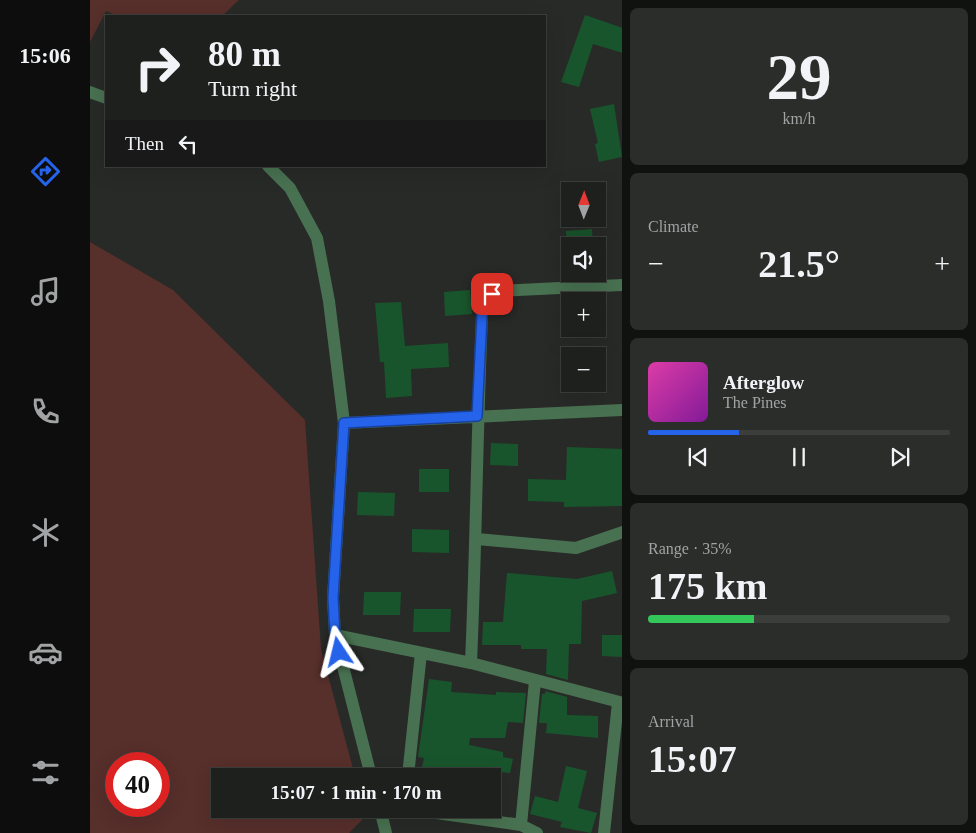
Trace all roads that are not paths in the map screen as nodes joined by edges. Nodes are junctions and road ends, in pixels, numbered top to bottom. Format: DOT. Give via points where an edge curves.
graph roads {
  1 [pos="90,92"];
  2 [pos="105,98"];
  3 [pos="269,167"];
  4 [pos="622,285"];
  5 [pos="622,410"];
  6 [pos="477,416"];
  7 [pos="344,423"];
  8 [pos="622,532"];
  9 [pos="477,539"];
  10 [pos="335,635"];
  11 [pos="421,653"];
  12 [pos="471,663"];
  13 [pos="535,681"];
  14 [pos="620,703"];
  15 [pos="369,768"];
  16 [pos="409,768"];
  17 [pos="382,818"];
  18 [pos="472,818"];
  19 [pos="521,825"];
  20 [pos="386,833"];
  21 [pos="538,833"];
  22 [pos="604,833"];
  1 -- 2 [label="street"];
  3 -- 7 [label="street" via="290,188 317,238 329,301"];
  4 -- 6 [label="street" via="498,291 488,297 482,316"];
  5 -- 6 [label="street"];
  6 -- 7 [label="street"];
  6 -- 9 [label="street"];
  7 -- 10 [label="street" via="333,598"];
  8 -- 9 [label="street" via="576,548"];
  9 -- 12 [label="street"];
  10 -- 11 [label="street"];
  10 -- 15 [label="street"];
  11 -- 12 [label="street"];
  11 -- 16 [label="street"];
  12 -- 13 [label="street"];
  13 -- 14 [label="street"];
  13 -- 19 [label="street"];
  14 -- 22 [label="street"];
  17 -- 20 [label="street"];
  18 -- 19 [label="street"];
  19 -- 21 [label="street"];
}
